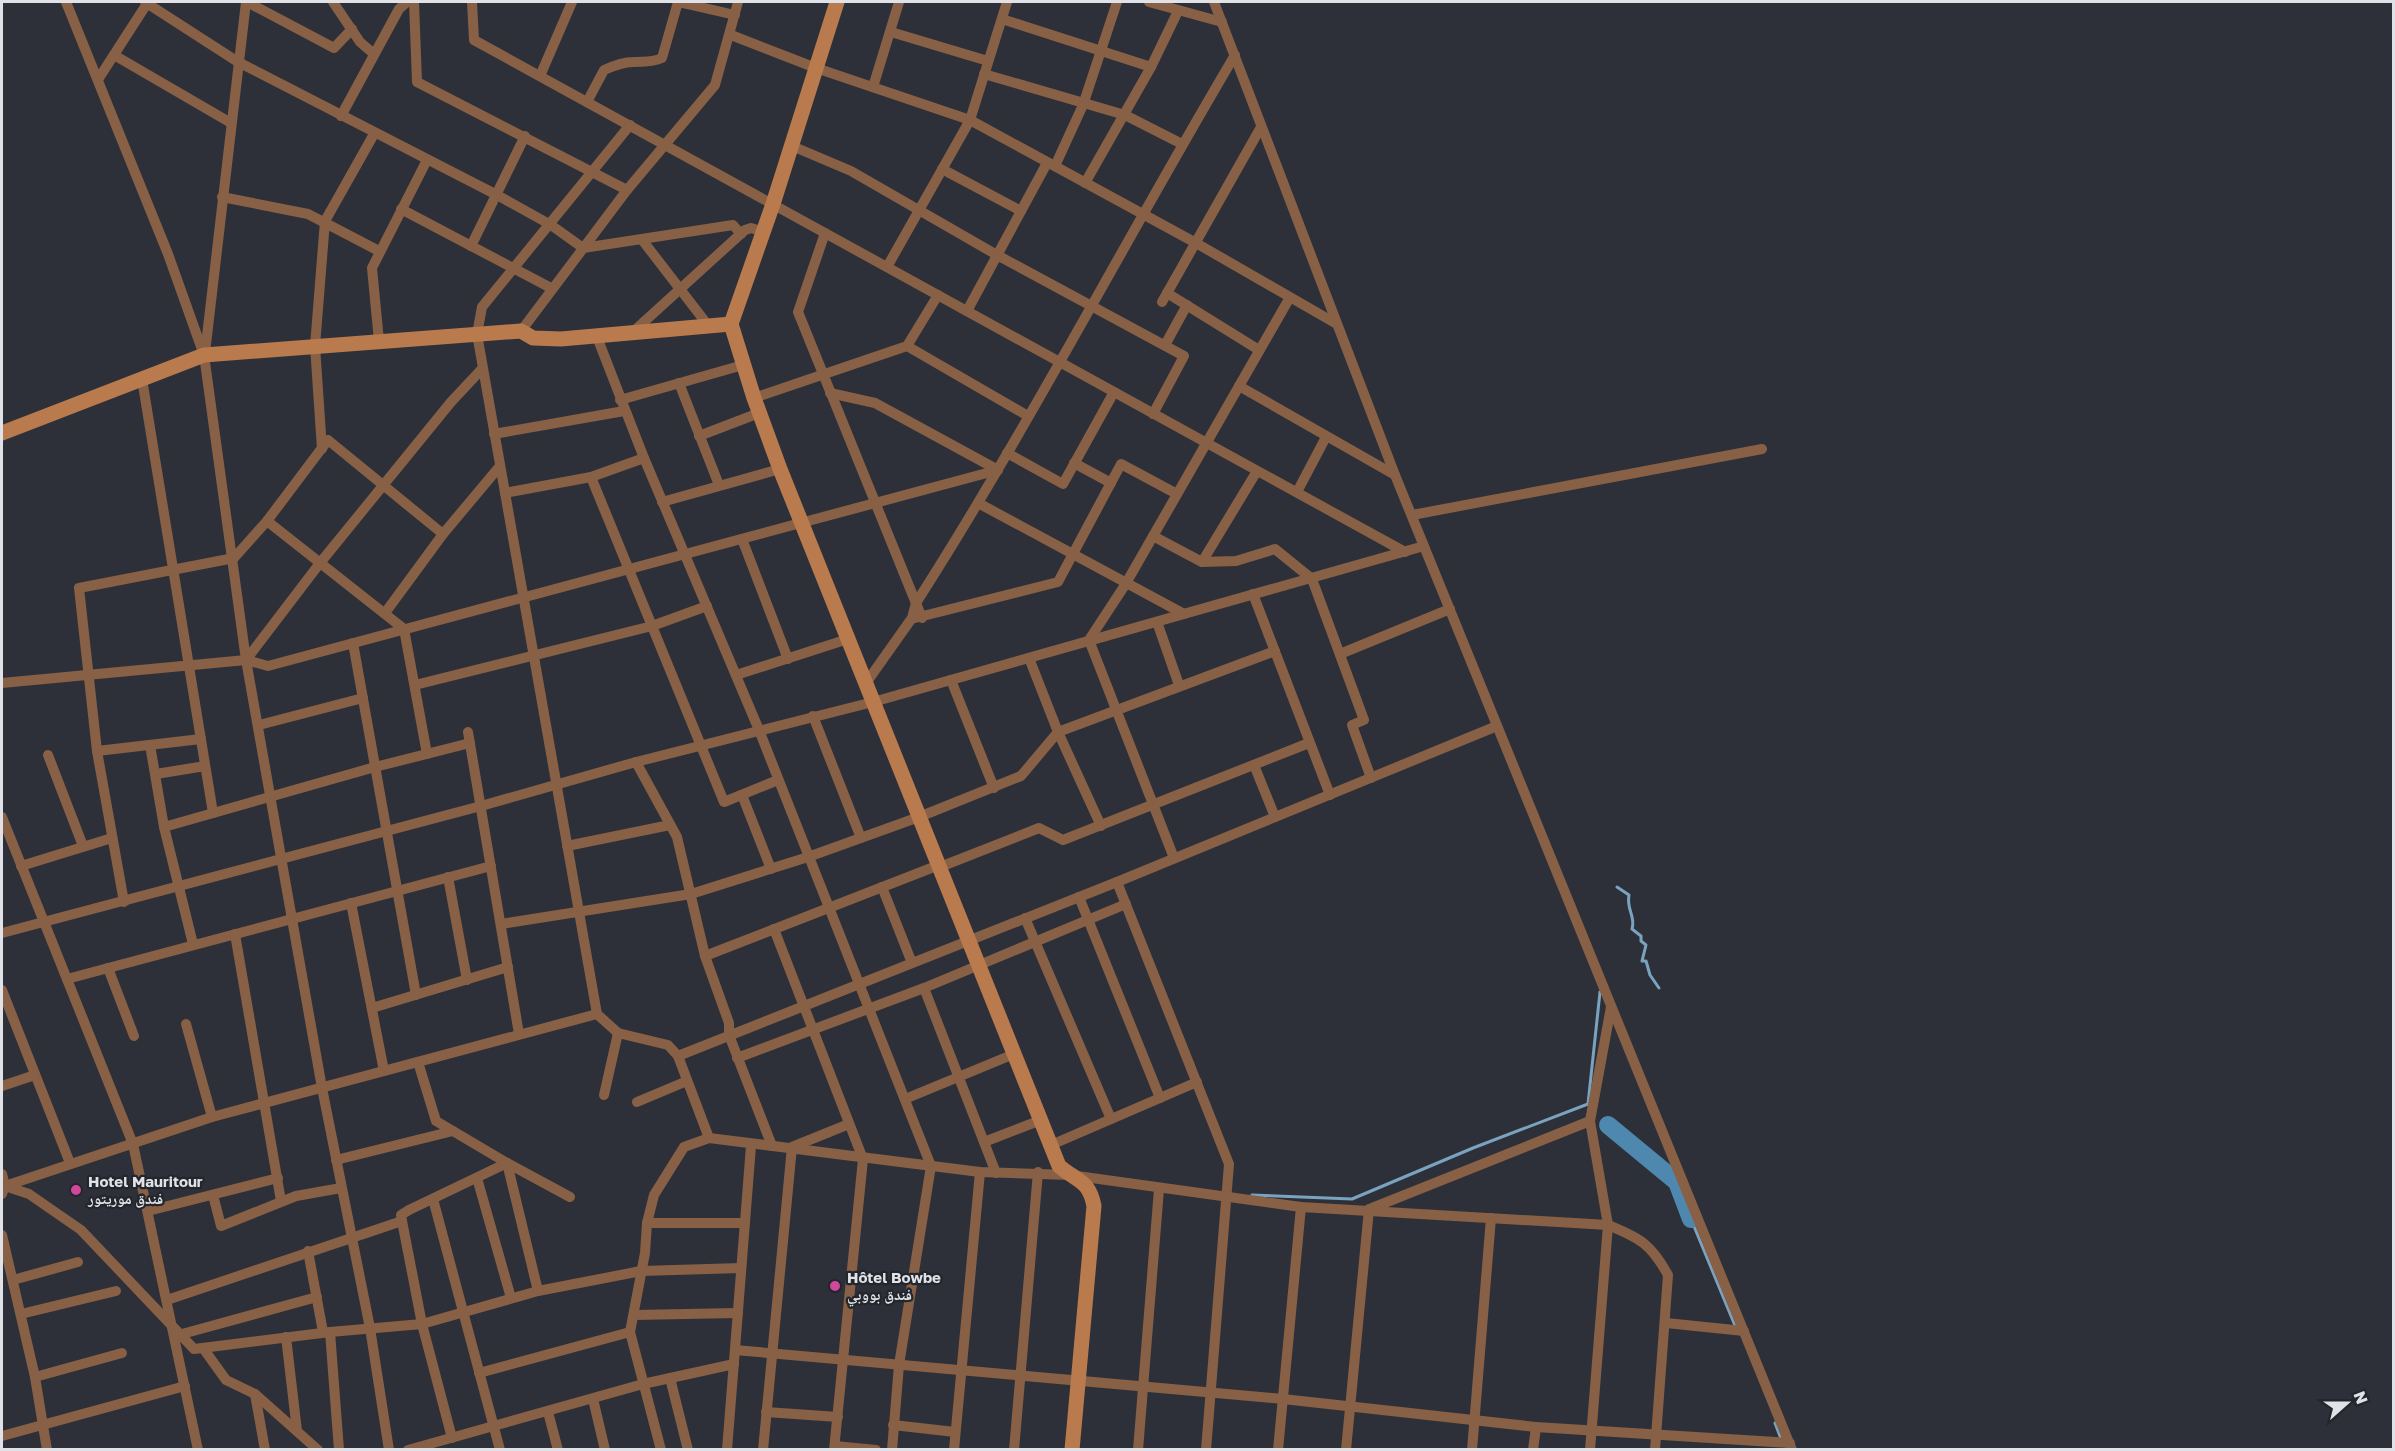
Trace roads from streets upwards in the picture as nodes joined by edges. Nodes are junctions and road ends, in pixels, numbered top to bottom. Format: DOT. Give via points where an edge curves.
graph roads {
  1 [pos="66,2"];
  2 [pos="146,2"];
  3 [pos="246,2"];
  4 [pos="333,2"];
  5 [pos="407,2"];
  6 [pos="414,2"];
  7 [pos="472,2"];
  8 [pos="572,2"];
  9 [pos="678,2"];
  10 [pos="738,2"];
  11 [pos="837,2"];
  12 [pos="899,2"];
  13 [pos="1007,2"];
  14 [pos="1117,2"];
  15 [pos="1149,2"];
  16 [pos="1214,2"];
  17 [pos="1178,11"];
  18 [pos="735,15"];
  19 [pos="1002,19"];
  20 [pos="1222,22"];
  21 [pos="352,29"];
  22 [pos="891,32"];
  23 [pos="731,35"];
  24 [pos="1100,51"];
  25 [pos="374,54"];
  26 [pos="114,55"];
  27 [pos="1235,55"];
  28 [pos="238,62"];
  29 [pos="988,62"];
  30 [pos="1151,67"];
  31 [pos="816,68"];
  32 [pos="984,74"];
  33 [pos="540,76"];
  34 [pos="99,78"];
  35 [pos="873,87"];
  36 [pos="587,102"];
  37 [pos="1083,105"];
  38 [pos="1125,115"];
  39 [pos="340,116"];
  40 [pos="970,120"];
  41 [pos="231,123"];
  42 [pos="630,125"];
  43 [pos="1262,127"];
  44 [pos="374,134"];
  45 [pos="525,136"];
  46 [pos="664,144"];
  47 [pos="1182,144"];
  48 [pos="792,146"];
  49 [pos="427,160"];
  50 [pos="1051,164"];
  51 [pos="942,169"];
  52 [pos="594,172"];
  53 [pos="1085,183"];
  54 [pos="627,190"];
  55 [pos="497,195"];
  56 [pos="222,197"];
  57 [pos="773,204"];
  58 [pos="401,209"];
  59 [pos="920,209"];
  60 [pos="1021,211"];
  61 [pos="1142,213"];
  62 [pos="325,221"];
  63 [pos="551,225"];
  64 [pos="764,232"];
  65 [pos="825,233"];
  66 [pos="741,234"];
  67 [pos="643,241"];
  68 [pos="1196,243"];
  69 [pos="471,246"];
  70 [pos="583,248"];
  71 [pos="380,251"];
  72 [pos="997,255"];
  73 [pos="887,267"];
  74 [pos="514,270"];
  75 [pos="551,288"];
  76 [pos="681,290"];
  77 [pos="938,295"];
  78 [pos="1289,299"];
  79 [pos="1187,305"];
  80 [pos="1090,306"];
  81 [pos="967,311"];
  82 [pos="1335,323"];
  83 [pos="707,324"];
  84 [pos="731,324"];
  85 [pos="635,330"];
  86 [pos="521,331"];
  87 [pos="477,334"];
  88 [pos="597,337"];
  89 [pos="380,341"];
  90 [pos="1165,345"];
  91 [pos="315,346"];
  92 [pos="907,346"];
  93 [pos="1259,350"];
  94 [pos="204,355"];
  95 [pos="1060,362"];
  96 [pos="743,365"];
  97 [pos="481,370"];
  98 [pos="823,375"];
  99 [pos="141,379"];
  100 [pos="679,383"];
  101 [pos="1239,386"];
  102 [pos="1114,392"];
  103 [pos="830,393"];
  104 [pos="754,398"];
  105 [pos="620,400"];
  106 [pos="624,411"];
  107 [pos="759,413"];
  108 [pos="1154,414"];
  109 [pos="1028,416"];
  110 [pos="2,433"];
  111 [pos="494,434"];
  112 [pos="699,436"];
  113 [pos="1326,437"];
  114 [pos="1207,443"];
  115 [pos="322,449"];
  116 [pos="1762,449"];
  117 [pos="1007,453"];
  118 [pos="644,458"];
  119 [pos="1074,463"];
  120 [pos="500,466"];
  121 [pos="780,469"];
  122 [pos="998,470"];
  123 [pos="1257,471"];
  124 [pos="1395,475"];
  125 [pos="591,477"];
  126 [pos="1111,483"];
  127 [pos="719,485"];
  128 [pos="385,486"];
  129 [pos="1296,492"];
  130 [pos="505,493"];
  131 [pos="1177,494"];
  132 [pos="662,502"];
  133 [pos="876,503"];
  134 [pos="980,504"];
  135 [pos="1412,515"];
  136 [pos="267,521"];
  137 [pos="802,523"];
  138 [pos="443,534"];
  139 [pos="1153,536"];
  140 [pos="742,539"];
  141 [pos="1424,546"];
  142 [pos="1405,552"];
  143 [pos="684,554"];
  144 [pos="1072,554"];
  145 [pos="234,558"];
  146 [pos="1202,562"];
  147 [pos="320,563"];
  148 [pos="628,569"];
  149 [pos="173,570"];
  150 [pos="1312,579"];
  151 [pos="1125,585"];
  152 [pos="1253,594"];
  153 [pos="523,598"];
  154 [pos="916,603"];
  155 [pos="706,606"];
  156 [pos="1450,609"];
  157 [pos="385,613"];
  158 [pos="1184,614"];
  159 [pos="917,618"];
  160 [pos="1157,622"];
  161 [pos="652,626"];
  162 [pos="404,629"];
  163 [pos="848,639"];
  164 [pos="1089,640"];
  165 [pos="353,643"];
  166 [pos="1275,651"];
  167 [pos="1340,654"];
  168 [pos="534,656"];
  169 [pos="788,658"];
  170 [pos="1029,658"];
  171 [pos="246,660"];
  172 [pos="189,666"];
  173 [pos="88,673"];
  174 [pos="736,675"];
  175 [pos="951,680"];
  176 [pos="2,682"];
  177 [pos="866,683"];
  178 [pos="415,685"];
  179 [pos="1179,685"];
  180 [pos="363,698"];
  181 [pos="873,702"];
  182 [pos="1116,710"];
  183 [pos="813,716"];
  184 [pos="259,725"];
  185 [pos="1497,726"];
  186 [pos="759,730"];
  187 [pos="1058,732"];
  188 [pos="201,739"];
  189 [pos="1309,743"];
  190 [pos="150,745"];
  191 [pos="701,745"];
  192 [pos="97,751"];
  193 [pos="427,754"];
  194 [pos="48,755"];
  195 [pos="636,762"];
  196 [pos="205,765"];
  197 [pos="1254,765"];
  198 [pos="375,766"];
  199 [pos="156,774"];
  200 [pos="1371,778"];
  201 [pos="778,780"];
  202 [pos="556,785"];
  203 [pos="994,788"];
  204 [pos="742,795"];
  205 [pos="1330,795"];
  206 [pos="271,797"];
  207 [pos="481,806"];
  208 [pos="1153,806"];
  209 [pos="213,813"];
  210 [pos="920,817"];
  211 [pos="1275,817"];
  212 [pos="2,818"];
  213 [pos="670,825"];
  214 [pos="1101,826"];
  215 [pos="164,827"];
  216 [pos="387,830"];
  217 [pos="112,838"];
  218 [pos="861,838"];
  219 [pos="83,846"];
  220 [pos="567,846"];
  221 [pos="808,857"];
  222 [pos="284,858"];
  223 [pos="1174,858"];
  224 [pos="21,866"];
  225 [pos="491,866"];
  226 [pos="939,866"];
  227 [pos="771,869"];
  228 [pos="448,877"];
  229 [pos="1117,882"];
  230 [pos="178,886"];
  231 [pos="882,887"];
  232 [pos="398,891"];
  233 [pos="691,894"];
  234 [pos="1079,897"];
  235 [pos="124,902"];
  236 [pos="351,903"];
  237 [pos="1126,904"];
  238 [pos="830,907"];
  239 [pos="579,913"];
  240 [pos="293,918"];
  241 [pos="1025,918"];
  242 [pos="1088,920"];
  243 [pos="44,923"];
  244 [pos="501,924"];
  245 [pos="774,929"];
  246 [pos="2,933"];
  247 [pos="234,934"];
  248 [pos="969,941"];
  249 [pos="1035,942"];
  250 [pos="193,944"];
  251 [pos="705,956"];
  252 [pos="912,963"];
  253 [pos="979,966"];
  254 [pos="508,967"];
  255 [pos="108,968"];
  256 [pos="67,979"];
  257 [pos="467,980"];
  258 [pos="861,983"];
  259 [pos="924,988"];
  260 [pos="2,990"];
  261 [pos="416,995"];
  262 [pos="804,1006"];
  263 [pos="1611,1006"];
  264 [pos="372,1008"];
  265 [pos="870,1009"];
  266 [pos="597,1014"];
  267 [pos="186,1024"];
  268 [pos="813,1030"];
  269 [pos="618,1033"];
  270 [pos="519,1034"];
  271 [pos="729,1035"];
  272 [pos="134,1036"];
  273 [pos="1014,1054"];
  274 [pos="678,1056"];
  275 [pos="737,1058"];
  276 [pos="418,1062"];
  277 [pos="384,1071"];
  278 [pos="35,1075"];
  279 [pos="958,1076"];
  280 [pos="687,1081"];
  281 [pos="1197,1082"];
  282 [pos="2,1086"];
  283 [pos="322,1088"];
  284 [pos="604,1095"];
  285 [pos="1160,1098"];
  286 [pos="905,1099"];
  287 [pos="637,1102"];
  288 [pos="263,1103"];
  289 [pos="212,1117"];
  290 [pos="1110,1119"];
  291 [pos="1041,1120"];
  292 [pos="1590,1121"];
  293 [pos="849,1124"];
  294 [pos="453,1131"];
  295 [pos="709,1138"];
  296 [pos="984,1142"];
  297 [pos="133,1144"];
  298 [pos="1051,1145"];
  299 [pos="751,1146"];
  300 [pos="772,1146"];
  301 [pos="792,1147"];
  302 [pos="863,1159"];
  303 [pos="336,1160"];
  304 [pos="70,1163"];
  305 [pos="507,1163"];
  306 [pos="930,1166"];
  307 [pos="980,1172"];
  308 [pos="1038,1172"];
  309 [pos="996,1173"];
  310 [pos="2,1174"];
  311 [pos="1070,1175"];
  312 [pos="278,1178"];
  313 [pos="477,1178"];
  314 [pos="341,1188"];
  315 [pos="3,1189"];
  316 [pos="1159,1189"];
  317 [pos="213,1195"];
  318 [pos="570,1197"];
  319 [pos="1227,1198"];
  320 [pos="433,1199"];
  321 [pos="281,1201"];
  322 [pos="1301,1207"];
  323 [pos="1369,1209"];
  324 [pos="148,1211"];
  325 [pos="1491,1218"];
  326 [pos="402,1221"];
  327 [pos="647,1223"];
  328 [pos="745,1223"];
  329 [pos="1608,1225"];
  330 [pos="2,1235"];
  331 [pos="351,1237"];
  332 [pos="308,1251"];
  333 [pos="78,1262"];
  334 [pos="741,1268"];
  335 [pos="641,1271"];
  336 [pos="13,1280"];
  337 [pos="116,1291"];
  338 [pos="538,1291"];
  339 [pos="317,1297"];
  340 [pos="511,1298"];
  341 [pos="167,1300"];
  342 [pos="463,1312"];
  343 [pos="21,1314"];
  344 [pos="738,1314"];
  345 [pos="634,1315"];
  346 [pos="172,1323"];
  347 [pos="1666,1323"];
  348 [pos="422,1324"];
  349 [pos="370,1328"];
  350 [pos="1744,1331"];
  351 [pos="327,1332"];
  352 [pos="630,1332"];
  353 [pos="182,1334"];
  354 [pos="286,1337"];
  355 [pos="203,1348"];
  356 [pos="735,1350"];
  357 [pos="122,1353"];
  358 [pos="772,1353"];
  359 [pos="843,1360"];
  360 [pos="734,1364"];
  361 [pos="899,1365"];
  362 [pos="961,1369"];
  363 [pos="479,1373"];
  364 [pos="1021,1374"];
  365 [pos="35,1377"];
  366 [pos="670,1378"];
  367 [pos="1079,1381"];
  368 [pos="643,1384"];
  369 [pos="185,1386"];
  370 [pos="1143,1387"];
  371 [pos="1212,1393"];
  372 [pos="255,1394"];
  373 [pos="1283,1398"];
  374 [pos="593,1399"];
  375 [pos="1350,1406"];
  376 [pos="548,1412"];
  377 [pos="766,1412"];
  378 [pos="838,1418"];
  379 [pos="1474,1420"];
  380 [pos="42,1425"];
  381 [pos="893,1425"];
  382 [pos="494,1426"];
  383 [pos="1536,1427"];
  384 [pos="297,1431"];
  385 [pos="1591,1431"];
  386 [pos="955,1432"];
  387 [pos="1656,1433"];
  388 [pos="2,1436"];
  389 [pos="446,1443"];
  390 [pos="1713,1444"];
  391 [pos="1791,1446"];
  392 [pos="312,1448"];
  393 [pos="835,1448"];
  394 [pos="46,1449"];
  395 [pos="198,1449"];
  396 [pos="265,1449"];
  397 [pos="339,1449"];
  398 [pos="389,1449"];
  399 [pos="408,1449"];
  400 [pos="500,1449"];
  401 [pos="558,1449"];
  402 [pos="605,1449"];
  403 [pos="661,1449"];
  404 [pos="688,1449"];
  405 [pos="727,1449"];
  406 [pos="763,1449"];
  407 [pos="876,1449"];
  408 [pos="892,1449"];
  409 [pos="954,1449"];
  410 [pos="1014,1449"];
  411 [pos="1072,1449"];
  412 [pos="1138,1449"];
  413 [pos="1206,1449"];
  414 [pos="1278,1449"];
  415 [pos="1346,1449"];
  416 [pos="1472,1449"];
  417 [pos="1533,1449"];
  418 [pos="1590,1449"];
  419 [pos="1655,1449"];
  1 -- 34 [label="street"];
  2 -- 26 [label="street"];
  2 -- 28 [label="street"];
  3 -- 21 [label="street" via="334,48"];
  3 -- 28 [label="street"];
  4 -- 21 [label="street"];
  5 -- 25 [label="street" via="399,9"];
  6 -- 45 [label="street" via="417,82"];
  7 -- 33 [label="street" via="474,40"];
  8 -- 33 [label="street"];
  9 -- 18 [label="street"];
  9 -- 36 [label="street" via="662,58 649,64 634,61 604,70"];
  10 -- 18 [label="street"];
  11 -- 31 [label="street"];
  12 -- 22 [label="street"];
  13 -- 19 [label="street"];
  14 -- 24 [label="street"];
  15 -- 17 [label="street"];
  16 -- 20 [label="street"];
  17 -- 20 [label="street"];
  17 -- 30 [label="street"];
  18 -- 23 [label="street"];
  19 -- 24 [label="street"];
  19 -- 29 [label="street"];
  20 -- 27 [label="street"];
  21 -- 25 [label="street"];
  22 -- 29 [label="street"];
  22 -- 35 [label="street"];
  23 -- 31 [label="street"];
  23 -- 46 [label="street" via="715,85"];
  24 -- 30 [label="street"];
  24 -- 37 [label="street"];
  25 -- 39 [label="street"];
  26 -- 34 [label="street"];
  26 -- 41 [label="street"];
  27 -- 43 [label="street"];
  27 -- 47 [label="street"];
  28 -- 39 [label="street"];
  28 -- 41 [label="street"];
  29 -- 32 [label="street"];
  30 -- 38 [label="street"];
  31 -- 35 [label="street"];
  31 -- 48 [label="street"];
  32 -- 37 [label="street"];
  32 -- 40 [label="street"];
  33 -- 36 [label="street"];
  34 -- 94 [label="street"];
  35 -- 40 [label="street"];
  36 -- 42 [label="street"];
  37 -- 38 [label="street"];
  37 -- 50 [label="street"];
  38 -- 47 [label="street"];
  38 -- 53 [label="street"];
  39 -- 44 [label="street"];
  40 -- 50 [label="street"];
  40 -- 51 [label="street"];
  41 -- 56 [label="street"];
  42 -- 46 [label="street"];
  42 -- 52 [label="street"];
  43 -- 68 [label="street"];
  43 -- 82 [label="street"];
  44 -- 49 [label="street"];
  44 -- 62 [label="street"];
  45 -- 52 [label="street"];
  45 -- 55 [label="street"];
  46 -- 54 [label="street"];
  46 -- 57 [label="street"];
  47 -- 61 [label="street"];
  48 -- 57 [label="street"];
  48 -- 59 [label="street" via="851,171"];
  49 -- 55 [label="street"];
  49 -- 58 [label="street"];
  50 -- 53 [label="street"];
  50 -- 60 [label="street"];
  51 -- 59 [label="street"];
  51 -- 60 [label="street"];
  52 -- 54 [label="street"];
  52 -- 63 [label="street"];
  53 -- 61 [label="street"];
  54 -- 70 [label="street"];
  55 -- 63 [label="street"];
  55 -- 69 [label="street"];
  56 -- 62 [label="street"];
  56 -- 94 [label="street"];
  57 -- 64 [label="street"];
  57 -- 65 [label="street"];
  58 -- 69 [label="street"];
  58 -- 71 [label="street"];
  59 -- 72 [label="street"];
  59 -- 73 [label="street"];
  60 -- 72 [label="street"];
  61 -- 68 [label="street"];
  61 -- 80 [label="street"];
  62 -- 71 [label="street"];
  62 -- 91 [label="street"];
  63 -- 70 [label="street"];
  63 -- 74 [label="street"];
  64 -- 66 [label="street" via="751,228"];
  64 -- 84 [label="street"];
  65 -- 73 [label="street"];
  65 -- 98 [label="street" via="798,312"];
  66 -- 67 [label="street" via="733,225"];
  66 -- 76 [label="street"];
  67 -- 70 [label="street"];
  67 -- 76 [label="street"];
  68 -- 78 [label="street"];
  68 -- 79 [label="street" via="1165,297"];
  69 -- 74 [label="street"];
  70 -- 75 [label="street"];
  71 -- 89 [label="street" via="372,268"];
  72 -- 80 [label="street"];
  72 -- 81 [label="street"];
  73 -- 77 [label="street"];
  74 -- 75 [label="street"];
  74 -- 87 [label="street" via="482,307"];
  75 -- 86 [label="street"];
  76 -- 83 [label="street"];
  76 -- 85 [label="street"];
  77 -- 81 [label="street"];
  77 -- 92 [label="street"];
  78 -- 82 [label="street"];
  78 -- 93 [label="street"];
  79 -- 90 [label="street"];
  79 -- 93 [label="street"];
  80 -- 90 [label="street"];
  80 -- 95 [label="street"];
  81 -- 95 [label="street"];
  82 -- 124 [label="street"];
  83 -- 84 [label="street"];
  83 -- 85 [label="street"];
  84 -- 96 [label="street"];
  85 -- 88 [label="street"];
  86 -- 87 [label="street"];
  86 -- 88 [label="street" via="545,339"];
  87 -- 89 [label="street"];
  87 -- 97 [label="street"];
  88 -- 105 [label="street"];
  89 -- 91 [label="street"];
  90 -- 108 [label="street" via="1184,357"];
  91 -- 94 [label="street"];
  91 -- 115 [label="street"];
  92 -- 98 [label="street"];
  92 -- 109 [label="street"];
  93 -- 101 [label="street"];
  94 -- 99 [label="street"];
  94 -- 145 [label="street"];
  95 -- 102 [label="street"];
  95 -- 109 [label="street"];
  96 -- 100 [label="street"];
  96 -- 104 [label="street"];
  97 -- 111 [label="street"];
  97 -- 128 [label="street"];
  98 -- 103 [label="street"];
  98 -- 104 [label="street"];
  99 -- 110 [label="street"];
  99 -- 149 [label="street"];
  100 -- 105 [label="street"];
  100 -- 112 [label="street"];
  101 -- 113 [label="street"];
  101 -- 114 [label="street"];
  102 -- 108 [label="street"];
  102 -- 119 [label="street"];
  103 -- 122 [label="street" via="875,403"];
  103 -- 133 [label="street"];
  104 -- 107 [label="street"];
  105 -- 106 [label="street"];
  106 -- 111 [label="street"];
  106 -- 118 [label="street"];
  107 -- 112 [label="street"];
  107 -- 121 [label="street"];
  108 -- 114 [label="street"];
  109 -- 117 [label="street"];
  111 -- 120 [label="street"];
  112 -- 127 [label="street"];
  113 -- 124 [label="street"];
  113 -- 129 [label="street"];
  114 -- 123 [label="street"];
  114 -- 131 [label="street"];
  115 -- 128 [label="street" via="328,441"];
  115 -- 136 [label="street"];
  116 -- 135 [label="street"];
  117 -- 119 [label="street" via="1063,484"];
  117 -- 122 [label="street"];
  118 -- 125 [label="street"];
  118 -- 132 [label="street"];
  119 -- 126 [label="street"];
  120 -- 130 [label="street"];
  120 -- 138 [label="street"];
  121 -- 127 [label="street"];
  121 -- 137 [label="street"];
  122 -- 133 [label="street"];
  122 -- 134 [label="street"];
  123 -- 129 [label="street"];
  123 -- 146 [label="street"];
  124 -- 135 [label="street"];
  125 -- 130 [label="street"];
  125 -- 148 [label="street"];
  126 -- 131 [label="street" via="1121,464"];
  126 -- 144 [label="street"];
  127 -- 132 [label="street"];
  128 -- 138 [label="street"];
  128 -- 147 [label="street"];
  129 -- 142 [label="street"];
  130 -- 153 [label="street"];
  131 -- 139 [label="street"];
  132 -- 143 [label="street"];
  133 -- 137 [label="street"];
  133 -- 154 [label="street"];
  134 -- 144 [label="street"];
  134 -- 154 [label="street"];
  135 -- 141 [label="street"];
  136 -- 145 [label="street"];
  136 -- 147 [label="street"];
  137 -- 140 [label="street"];
  137 -- 163 [label="street"];
  138 -- 157 [label="street"];
  139 -- 146 [label="street"];
  139 -- 151 [label="street"];
  140 -- 143 [label="street"];
  140 -- 169 [label="street"];
  141 -- 142 [label="street"];
  141 -- 156 [label="street"];
  142 -- 150 [label="street"];
  143 -- 148 [label="street"];
  143 -- 155 [label="street"];
  144 -- 151 [label="street"];
  144 -- 159 [label="street" via="1058,582"];
  145 -- 149 [label="street"];
  145 -- 171 [label="street"];
  146 -- 150 [label="street" via="1236,561 1275,549"];
  147 -- 157 [label="street"];
  147 -- 171 [label="street"];
  148 -- 153 [label="street"];
  148 -- 161 [label="street"];
  149 -- 172 [label="street"];
  149 -- 173 [label="street" via="79,588"];
  150 -- 152 [label="street"];
  150 -- 167 [label="street"];
  151 -- 158 [label="street"];
  151 -- 164 [label="street"];
  152 -- 158 [label="street"];
  152 -- 166 [label="street"];
  153 -- 162 [label="street"];
  153 -- 168 [label="street"];
  154 -- 159 [label="street"];
  155 -- 161 [label="street"];
  155 -- 174 [label="street"];
  156 -- 167 [label="street"];
  156 -- 185 [label="street"];
  157 -- 162 [label="street"];
  158 -- 160 [label="street"];
  159 -- 177 [label="street"];
  160 -- 164 [label="street"];
  160 -- 179 [label="street"];
  161 -- 168 [label="street"];
  161 -- 191 [label="street"];
  162 -- 165 [label="street"];
  162 -- 178 [label="street"];
  163 -- 169 [label="street"];
  163 -- 177 [label="street"];
  164 -- 170 [label="street"];
  164 -- 182 [label="street"];
  165 -- 171 [label="street" via="268,666"];
  165 -- 180 [label="street"];
  166 -- 179 [label="street"];
  166 -- 189 [label="street"];
  167 -- 200 [label="street" via="1364,720 1352,725"];
  168 -- 178 [label="street"];
  168 -- 202 [label="street"];
  169 -- 174 [label="street"];
  170 -- 175 [label="street"];
  170 -- 187 [label="street"];
  171 -- 172 [label="street"];
  171 -- 184 [label="street"];
  172 -- 173 [label="street"];
  172 -- 188 [label="street"];
  173 -- 176 [label="street"];
  173 -- 192 [label="street"];
  174 -- 186 [label="street"];
  175 -- 181 [label="street"];
  175 -- 203 [label="street"];
  177 -- 181 [label="street"];
  178 -- 193 [label="street"];
  179 -- 182 [label="street"];
  180 -- 184 [label="street"];
  180 -- 198 [label="street"];
  181 -- 183 [label="street"];
  181 -- 210 [label="street"];
  182 -- 187 [label="street"];
  182 -- 208 [label="street"];
  183 -- 186 [label="street"];
  183 -- 218 [label="street"];
  184 -- 206 [label="street"];
  185 -- 200 [label="street"];
  185 -- 263 [label="street"];
  186 -- 191 [label="street"];
  186 -- 201 [label="street"];
  187 -- 203 [label="street" via="1021,776"];
  187 -- 214 [label="street"];
  188 -- 190 [label="street"];
  188 -- 196 [label="street"];
  189 -- 197 [label="street"];
  189 -- 205 [label="street"];
  190 -- 192 [label="street"];
  190 -- 199 [label="street"];
  191 -- 195 [label="street"];
  191 -- 204 [label="street" via="724,802"];
  192 -- 217 [label="street"];
  193 -- 198 [label="street"];
  193 -- 207 [label="street" via="469,738"];
  194 -- 219 [label="street"];
  195 -- 202 [label="street"];
  195 -- 213 [label="street"];
  196 -- 199 [label="street"];
  196 -- 209 [label="street"];
  197 -- 208 [label="street"];
  197 -- 211 [label="street"];
  198 -- 206 [label="street"];
  198 -- 216 [label="street"];
  199 -- 215 [label="street"];
  200 -- 205 [label="street"];
  201 -- 204 [label="street"];
  201 -- 221 [label="street"];
  202 -- 207 [label="street"];
  202 -- 220 [label="street"];
  203 -- 210 [label="street"];
  204 -- 227 [label="street"];
  205 -- 211 [label="street"];
  206 -- 209 [label="street"];
  206 -- 222 [label="street"];
  207 -- 216 [label="street"];
  207 -- 225 [label="street"];
  208 -- 214 [label="street"];
  208 -- 223 [label="street"];
  209 -- 215 [label="street"];
  210 -- 218 [label="street"];
  210 -- 226 [label="street"];
  211 -- 223 [label="street"];
  212 -- 224 [label="street"];
  213 -- 220 [label="street"];
  213 -- 233 [label="street" via="677,837"];
  214 -- 226 [label="street" via="1064,840 1039,828"];
  215 -- 230 [label="street"];
  216 -- 222 [label="street"];
  216 -- 232 [label="street"];
  217 -- 219 [label="street"];
  217 -- 235 [label="street"];
  218 -- 221 [label="street"];
  219 -- 224 [label="street"];
  220 -- 239 [label="street"];
  221 -- 227 [label="street"];
  221 -- 238 [label="street"];
  222 -- 230 [label="street"];
  222 -- 240 [label="street"];
  223 -- 229 [label="street"];
  224 -- 243 [label="street"];
  225 -- 228 [label="street"];
  225 -- 244 [label="street"];
  226 -- 231 [label="street"];
  226 -- 248 [label="street"];
  227 -- 233 [label="street"];
  228 -- 232 [label="street"];
  228 -- 257 [label="street"];
  229 -- 234 [label="street"];
  229 -- 237 [label="street"];
  230 -- 235 [label="street"];
  230 -- 250 [label="street"];
  231 -- 238 [label="street"];
  231 -- 252 [label="street"];
  232 -- 236 [label="street"];
  232 -- 261 [label="street"];
  233 -- 239 [label="street"];
  233 -- 251 [label="street"];
  234 -- 241 [label="street"];
  234 -- 242 [label="street"];
  235 -- 243 [label="street"];
  236 -- 240 [label="street"];
  236 -- 264 [label="street"];
  237 -- 242 [label="street"];
  237 -- 281 [label="street"];
  238 -- 245 [label="street"];
  238 -- 258 [label="street"];
  239 -- 244 [label="street"];
  239 -- 266 [label="street"];
  240 -- 247 [label="street"];
  240 -- 283 [label="street"];
  241 -- 248 [label="street"];
  241 -- 249 [label="street"];
  242 -- 249 [label="street"];
  242 -- 285 [label="street"];
  243 -- 246 [label="street"];
  243 -- 256 [label="street"];
  244 -- 254 [label="street"];
  245 -- 251 [label="street"];
  245 -- 262 [label="street"];
  247 -- 250 [label="street"];
  247 -- 288 [label="street"];
  248 -- 252 [label="street"];
  248 -- 253 [label="street"];
  249 -- 253 [label="street"];
  249 -- 290 [label="street"];
  250 -- 255 [label="street"];
  251 -- 271 [label="street" via="729,1023"];
  252 -- 258 [label="street"];
  253 -- 259 [label="street"];
  253 -- 273 [label="street"];
  254 -- 257 [label="street"];
  254 -- 270 [label="street"];
  255 -- 256 [label="street"];
  255 -- 272 [label="street"];
  256 -- 297 [label="street"];
  257 -- 261 [label="street"];
  258 -- 262 [label="street"];
  258 -- 265 [label="street"];
  259 -- 265 [label="street"];
  259 -- 279 [label="street"];
  260 -- 278 [label="street"];
  261 -- 264 [label="street"];
  262 -- 268 [label="street"];
  262 -- 271 [label="street"];
  263 -- 292 [label="street"];
  263 -- 350 [label="street"];
  264 -- 277 [label="street"];
  265 -- 268 [label="street"];
  265 -- 286 [label="street"];
  266 -- 269 [label="street"];
  266 -- 270 [label="street"];
  267 -- 289 [label="street"];
  268 -- 275 [label="street"];
  268 -- 293 [label="street"];
  269 -- 274 [label="street" via="668,1046"];
  269 -- 284 [label="street"];
  270 -- 276 [label="street"];
  271 -- 274 [label="street"];
  271 -- 275 [label="street"];
  273 -- 279 [label="street"];
  273 -- 291 [label="street"];
  274 -- 280 [label="street"];
  275 -- 300 [label="street"];
  276 -- 277 [label="street"];
  276 -- 294 [label="street" via="436,1120"];
  277 -- 283 [label="street"];
  278 -- 282 [label="street"];
  278 -- 304 [label="street"];
  279 -- 286 [label="street"];
  279 -- 296 [label="street"];
  280 -- 287 [label="street"];
  280 -- 295 [label="street"];
  281 -- 285 [label="street"];
  281 -- 319 [label="street" via="1229,1164"];
  283 -- 288 [label="street"];
  283 -- 303 [label="street"];
  285 -- 290 [label="street"];
  286 -- 306 [label="street"];
  288 -- 289 [label="street"];
  288 -- 312 [label="street"];
  289 -- 297 [label="street"];
  290 -- 298 [label="street"];
  291 -- 296 [label="street"];
  291 -- 298 [label="street"];
  292 -- 323 [label="street"];
  292 -- 329 [label="street"];
  293 -- 301 [label="street"];
  293 -- 302 [label="street"];
  294 -- 303 [label="street"];
  294 -- 305 [label="street"];
  295 -- 299 [label="street"];
  295 -- 327 [label="street" via="684,1147 654,1195"];
  296 -- 309 [label="street"];
  297 -- 304 [label="street"];
  297 -- 324 [label="street"];
  298 -- 311 [label="street" via="1059,1166"];
  299 -- 300 [label="street"];
  299 -- 328 [label="street"];
  300 -- 301 [label="street"];
  301 -- 302 [label="street"];
  301 -- 358 [label="street"];
  302 -- 306 [label="street"];
  302 -- 359 [label="street"];
  303 -- 314 [label="street"];
  304 -- 315 [label="street"];
  305 -- 313 [label="street"];
  305 -- 318 [label="street"];
  305 -- 338 [label="street"];
  306 -- 307 [label="street"];
  306 -- 361 [label="street"];
  307 -- 309 [label="street"];
  307 -- 362 [label="street"];
  308 -- 309 [label="street"];
  308 -- 311 [label="street"];
  308 -- 364 [label="street"];
  310 -- 315 [label="street"];
  311 -- 316 [label="street"];
  311 -- 367 [label="street" via="1091,1190 1095,1206"];
  312 -- 317 [label="street"];
  312 -- 321 [label="street"];
  313 -- 320 [label="street"];
  313 -- 340 [label="street"];
  314 -- 321 [label="street"];
  314 -- 331 [label="street"];
  315 -- 346 [label="street" via="29,1194 81,1230"];
  316 -- 319 [label="street"];
  316 -- 370 [label="street"];
  317 -- 321 [label="street" via="221,1226"];
  317 -- 324 [label="street"];
  319 -- 322 [label="street"];
  319 -- 371 [label="street"];
  320 -- 326 [label="street" via="401,1215"];
  320 -- 342 [label="street"];
  322 -- 323 [label="street"];
  322 -- 373 [label="street"];
  323 -- 325 [label="street"];
  323 -- 375 [label="street"];
  324 -- 341 [label="street"];
  325 -- 329 [label="street"];
  325 -- 379 [label="street"];
  326 -- 331 [label="street"];
  326 -- 348 [label="street"];
  327 -- 328 [label="street"];
  327 -- 335 [label="street"];
  328 -- 334 [label="street"];
  329 -- 347 [label="street" via="1633,1235 1655,1252 1668,1275"];
  329 -- 385 [label="street"];
  330 -- 336 [label="street"];
  331 -- 332 [label="street"];
  331 -- 349 [label="street"];
  332 -- 339 [label="street"];
  332 -- 341 [label="street"];
  333 -- 336 [label="street"];
  334 -- 335 [label="street"];
  334 -- 344 [label="street"];
  335 -- 338 [label="street"];
  335 -- 345 [label="street"];
  336 -- 343 [label="street"];
  337 -- 343 [label="street"];
  338 -- 340 [label="street"];
  339 -- 351 [label="street"];
  339 -- 353 [label="street"];
  340 -- 342 [label="street"];
  341 -- 346 [label="street"];
  342 -- 348 [label="street"];
  342 -- 363 [label="street"];
  343 -- 365 [label="street"];
  344 -- 345 [label="street"];
  344 -- 356 [label="street"];
  345 -- 352 [label="street"];
  346 -- 353 [label="street"];
  346 -- 369 [label="street"];
  347 -- 350 [label="street"];
  347 -- 387 [label="street"];
  348 -- 349 [label="street"];
  348 -- 389 [label="street"];
  349 -- 351 [label="street"];
  349 -- 398 [label="street"];
  350 -- 391 [label="street"];
  351 -- 354 [label="street"];
  351 -- 397 [label="street"];
  352 -- 363 [label="street"];
  352 -- 368 [label="street"];
  353 -- 355 [label="street" via="194,1349"];
  354 -- 355 [label="street"];
  354 -- 384 [label="street"];
  355 -- 372 [label="street" via="226,1380"];
  356 -- 358 [label="street"];
  356 -- 360 [label="street"];
  357 -- 365 [label="street"];
  358 -- 359 [label="street"];
  358 -- 377 [label="street"];
  359 -- 361 [label="street"];
  359 -- 378 [label="street"];
  360 -- 366 [label="street"];
  360 -- 405 [label="street"];
  361 -- 362 [label="street"];
  361 -- 381 [label="street"];
  362 -- 364 [label="street"];
  362 -- 386 [label="street"];
  363 -- 382 [label="street"];
  364 -- 367 [label="street"];
  364 -- 410 [label="street"];
  365 -- 380 [label="street"];
  366 -- 368 [label="street"];
  366 -- 404 [label="street"];
  367 -- 370 [label="street"];
  367 -- 411 [label="street"];
  368 -- 374 [label="street"];
  368 -- 403 [label="street"];
  369 -- 380 [label="street"];
  369 -- 395 [label="street"];
  370 -- 371 [label="street"];
  370 -- 412 [label="street"];
  371 -- 373 [label="street"];
  371 -- 413 [label="street"];
  372 -- 384 [label="street"];
  372 -- 396 [label="street"];
  373 -- 375 [label="street"];
  373 -- 414 [label="street"];
  374 -- 376 [label="street"];
  374 -- 402 [label="street"];
  375 -- 379 [label="street"];
  375 -- 415 [label="street"];
  376 -- 382 [label="street"];
  376 -- 401 [label="street"];
  377 -- 378 [label="street"];
  377 -- 406 [label="street"];
  378 -- 393 [label="street"];
  379 -- 383 [label="street"];
  379 -- 416 [label="street"];
  380 -- 388 [label="street"];
  380 -- 394 [label="street"];
  381 -- 386 [label="street"];
  381 -- 408 [label="street"];
  382 -- 389 [label="street"];
  382 -- 400 [label="street"];
  383 -- 385 [label="street"];
  383 -- 417 [label="street"];
  384 -- 392 [label="street"];
  385 -- 387 [label="street"];
  385 -- 418 [label="street"];
  386 -- 409 [label="street"];
  387 -- 390 [label="street"];
  387 -- 419 [label="street"];
  389 -- 399 [label="street"];
  390 -- 391 [label="street" via="1774,1442"];
  393 -- 407 [label="street"];
}
